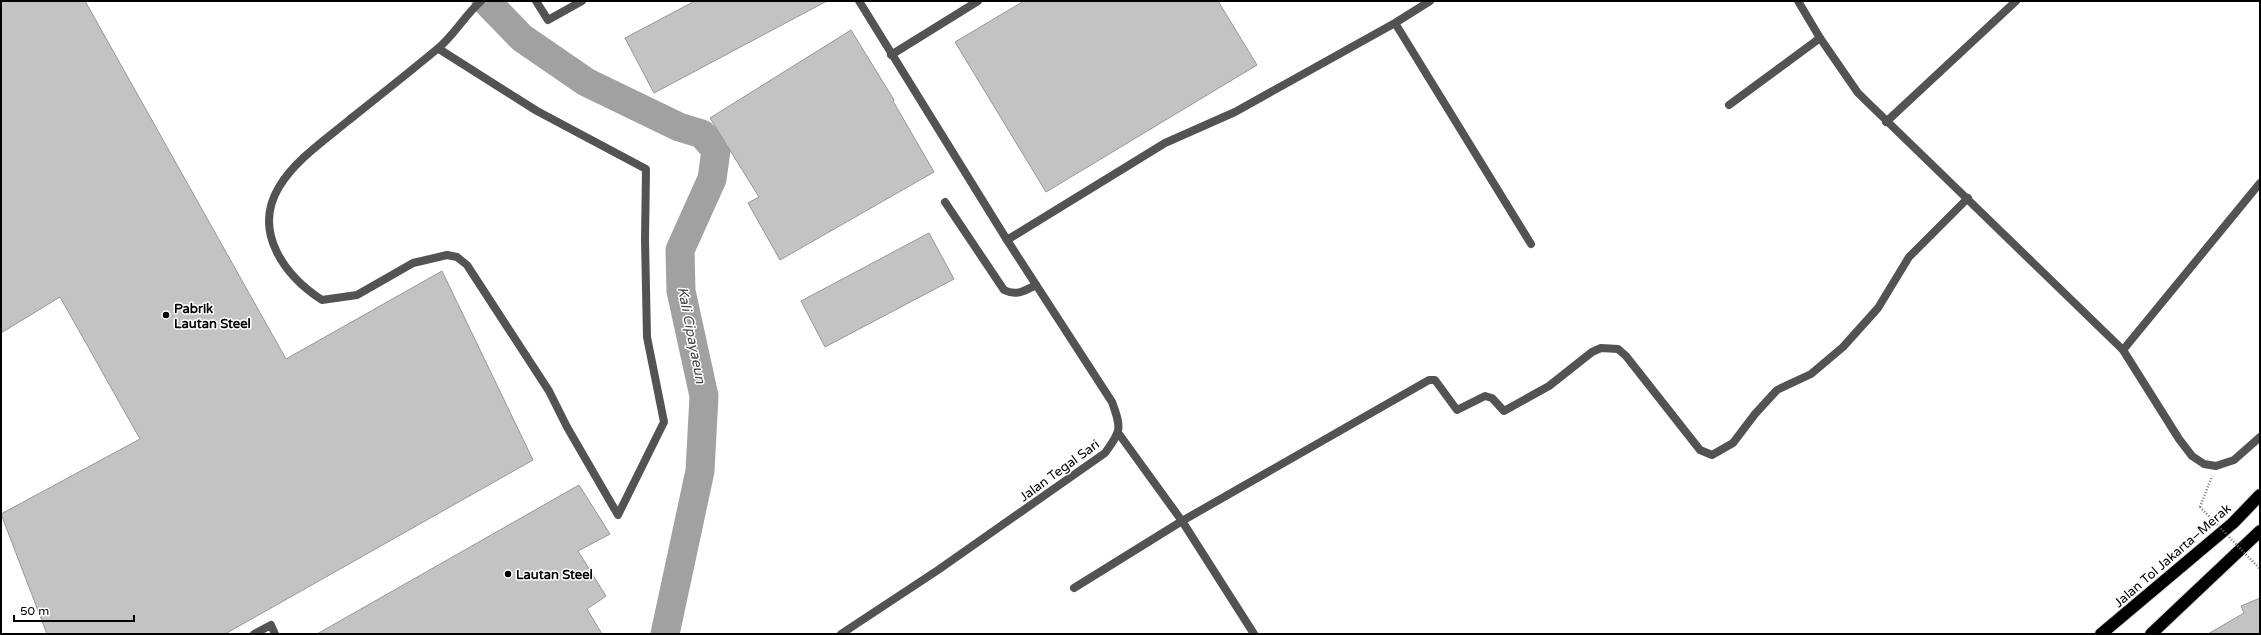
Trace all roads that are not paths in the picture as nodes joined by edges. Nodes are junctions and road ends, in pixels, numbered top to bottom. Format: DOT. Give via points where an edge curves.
graph roads {
  1 [pos="481,1"];
  2 [pos="536,1"];
  3 [pos="582,1"];
  4 [pos="858,1"];
  5 [pos="978,1"];
  6 [pos="1430,1"];
  7 [pos="1798,1"];
  8 [pos="2016,1"];
  9 [pos="1395,23"];
  10 [pos="1820,38"];
  11 [pos="439,49"];
  12 [pos="891,55"];
  13 [pos="1729,105"];
  14 [pos="1886,122"];
  15 [pos="2260,183"];
  16 [pos="1968,198"];
  17 [pos="945,202"];
  18 [pos="1006,240"];
  19 [pos="1532,244"];
  20 [pos="1036,285"];
  21 [pos="2124,350"];
  22 [pos="1119,434"];
  23 [pos="2260,437"];
  24 [pos="2260,495"];
  25 [pos="1182,521"];
  26 [pos="2260,531"];
  27 [pos="1074,588"];
  28 [pos="254,634"];
  29 [pos="275,634"];
  30 [pos="841,634"];
  31 [pos="1254,634"];
  32 [pos="2101,634"];
  33 [pos="2151,634"];
  1 -- 11 [label="street" via="472,8"];
  2 -- 3 [label="street" via="548,20"];
  4 -- 12 [label="street"];
  5 -- 12 [label="street"];
  6 -- 9 [label="street"];
  7 -- 10 [label="street"];
  8 -- 14 [label="street"];
  9 -- 18 [label="street" via="1235,112 1165,143"];
  9 -- 19 [label="street"];
  10 -- 13 [label="street"];
  10 -- 14 [label="street" via="1858,93"];
  11 -- 11 [label="street" via="537,111 646,168 647,337 664,422 618,515 549,391 468,265 457,257 447,256 413,263 357,295 322,300 307,290 281,262 269,233 272,204 278,188 287,175 321,143"];
  12 -- 18 [label="street"];
  14 -- 16 [label="street"];
  15 -- 21 [label="street"];
  16 -- 21 [label="street"];
  16 -- 25 [label="street" via="1909,257 1878,308 1843,347 1811,374 1777,390 1733,443 1712,455 1700,450 1626,356 1618,349 1601,348 1592,352 1549,386 1504,411 1492,398 1485,396 1457,410 1435,380 1429,380"];
  17 -- 20 [label="street" via="1004,290 1011,293 1022,292"];
  18 -- 20 [label="street"];
  20 -- 22 [label="street" via="1112,402 1118,418"];
  21 -- 23 [label="street" via="2188,450 2204,464 2216,466 2234,460"];
  22 -- 25 [label="street"];
  22 -- 30 [label="street, Jalan Tegal Sari" via="1105,453 938,570"];
  24 -- 32 [label="highway, Jalan Tol Jakarta–Merak" via="2233,523"];
  25 -- 27 [label="street"];
  25 -- 31 [label="street"];
  26 -- 33 [label="highway"];
  28 -- 29 [label="street" via="271,625"];
}
